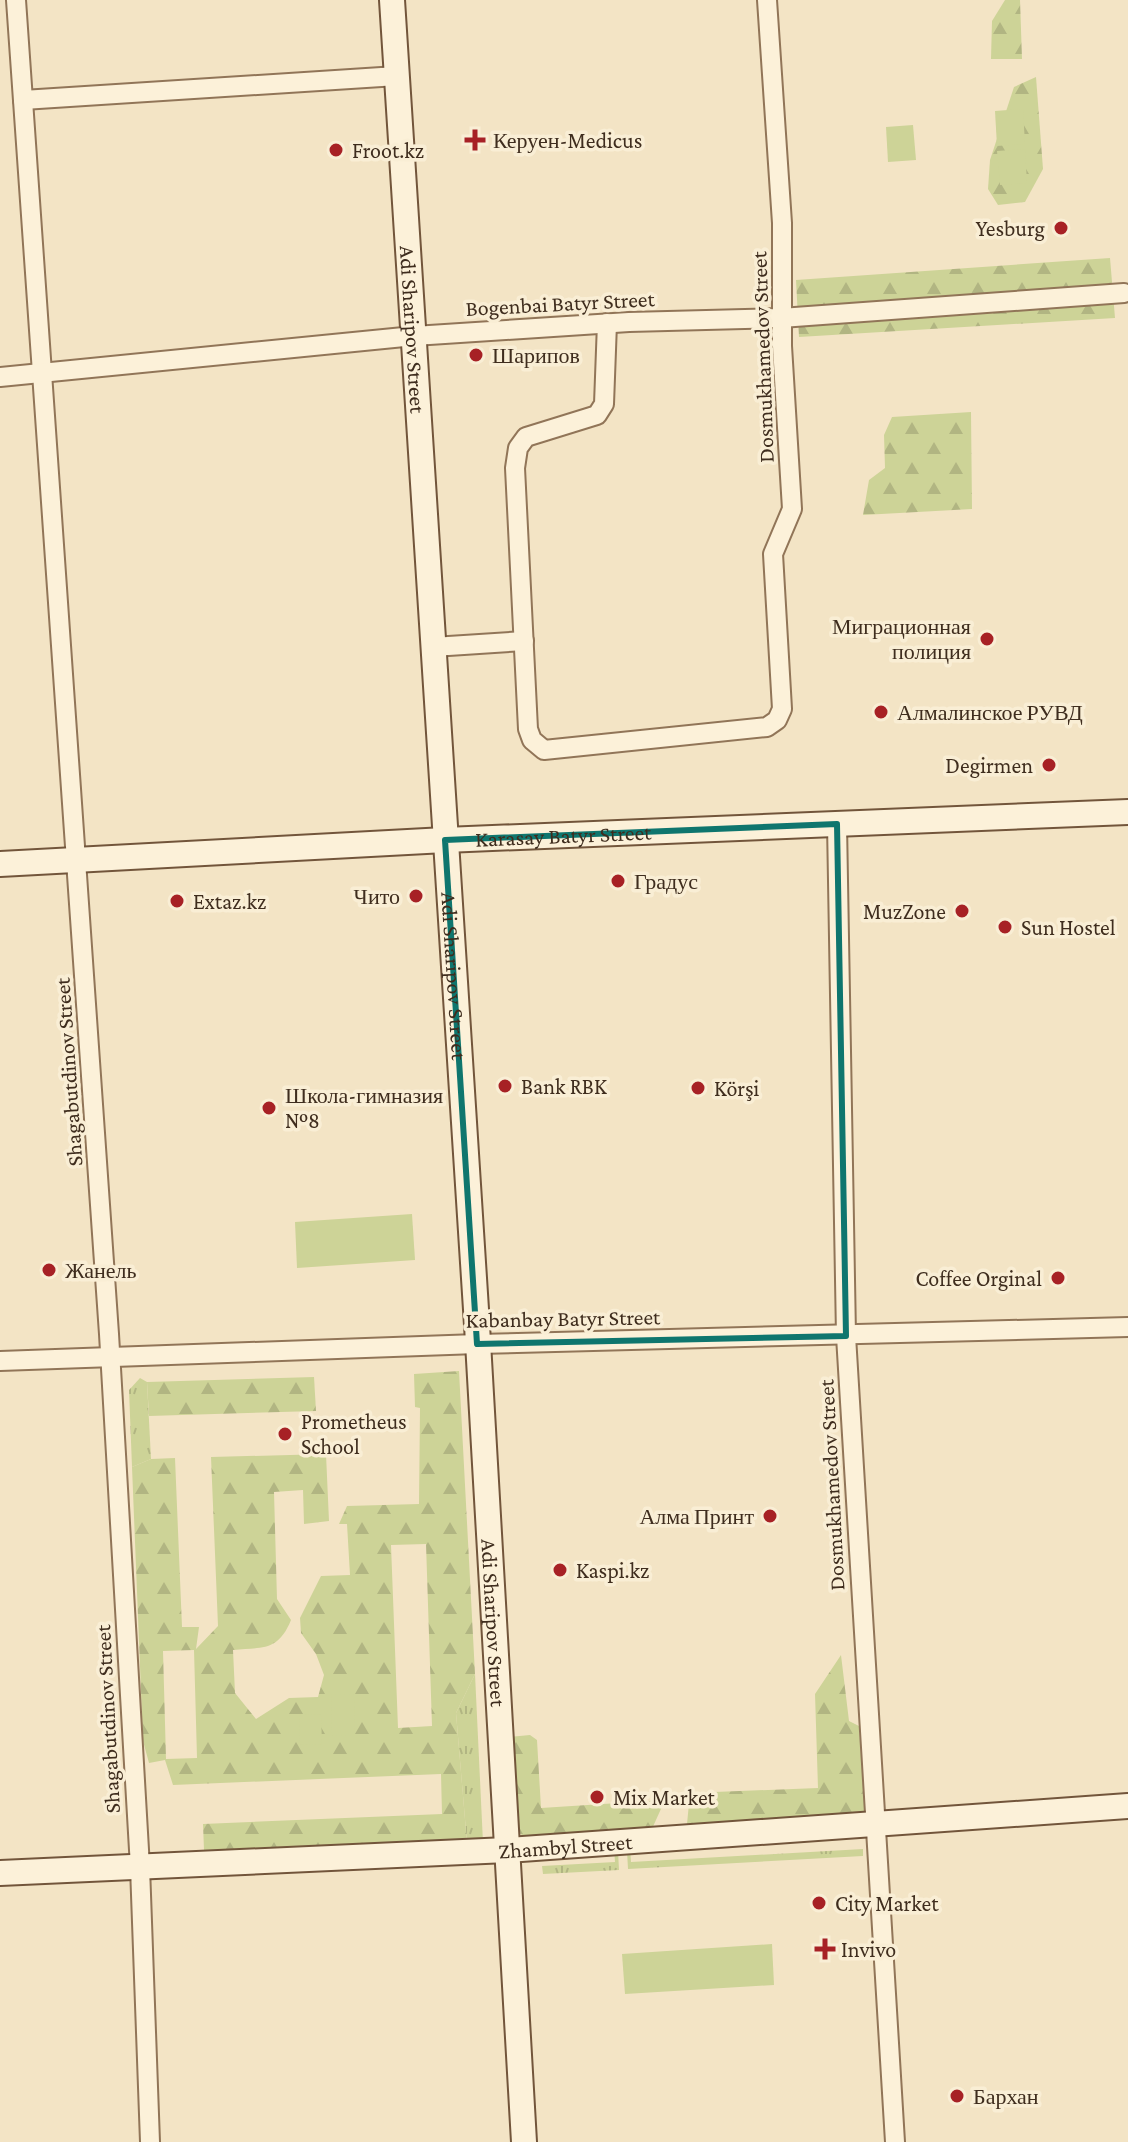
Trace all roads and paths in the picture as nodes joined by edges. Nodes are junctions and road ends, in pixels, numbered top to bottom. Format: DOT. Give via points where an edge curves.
graph roads {
  1 [pos="16,0"];
  2 [pos="392,0"];
  3 [pos="767,0"];
  4 [pos="397,76"];
  5 [pos="23,100"];
  6 [pos="1124,293"];
  7 [pos="781,318"];
  8 [pos="607,323"];
  9 [pos="414,336"];
  10 [pos="41,374"];
  11 [pos="0,377"];
  12 [pos="524,641"];
  13 [pos="433,647"];
  14 [pos="1128,812"];
  15 [pos="837,824"];
  16 [pos="445,840"];
  17 [pos="78,860"];
  18 [pos="0,864"];
  19 [pos="1128,1327"];
  20 [pos="846,1336"];
  21 [pos="477,1344"];
  22 [pos="110,1356"];
  23 [pos="0,1361"];
  24 [pos="1128,1806"];
  25 [pos="875,1824"];
  26 [pos="507,1850"];
  27 [pos="140,1867"];
  28 [pos="0,1873"];
  29 [pos="150,2142"];
  30 [pos="524,2142"];
  31 [pos="895,2142"];
  1 -- 5 [label="street, Shagabutdinov Street"];
  2 -- 4 [label="street, Adi Sharipov Street"];
  3 -- 7 [label="street, Dosmukhamedov Street" via="782,223"];
  4 -- 5 [label="street"];
  4 -- 9 [label="street, Adi Sharipov Street"];
  5 -- 10 [label="street, Shagabutdinov Street"];
  6 -- 7 [label="street, Bogenbai Batyr Street"];
  7 -- 8 [label="street, Bogenbai Batyr Street"];
  7 -- 12 [label="street, Dosmukhamedov Street" via="792,509 773,554 782,709 777,720 767,727 544,750 528,729"];
  8 -- 9 [label="street, Bogenbai Batyr Street"];
  8 -- 12 [label="street" via="604,404 597,415 526,437 518,448"];
  9 -- 10 [label="street, Bogenbai Batyr Street"];
  9 -- 13 [label="street, Adi Sharipov Street"];
  10 -- 11 [label="street, Bogenbai Batyr Street"];
  10 -- 17 [label="street, Shagabutdinov Street"];
  12 -- 13 [label="street"];
  13 -- 16 [label="street, Adi Sharipov Street"];
  14 -- 15 [label="street, Karasay Batyr Street"];
  15 -- 16 [label="street, Karasay Batyr Street"];
  15 -- 20 [label="street, Dosmukhamedov Street"];
  16 -- 17 [label="street, Karasay Batyr Street"];
  16 -- 21 [label="street, Adi Sharipov Street"];
  17 -- 18 [label="street, Karasay Batyr Street"];
  17 -- 22 [label="street, Shagabutdinov Street"];
  19 -- 20 [label="street, Kabanbay Batyr Street"];
  20 -- 21 [label="street, Kabanbay Batyr Street"];
  20 -- 25 [label="street, Dosmukhamedov Street"];
  21 -- 22 [label="street, Kabanbay Batyr Street"];
  21 -- 26 [label="street, Adi Sharipov Street"];
  22 -- 23 [label="street, Kabanbay Batyr Street"];
  22 -- 27 [label="street, Shagabutdinov Street"];
  24 -- 25 [label="street, Zhambyl Street"];
  25 -- 26 [label="street, Zhambyl Street"];
  25 -- 31 [label="street, Dosmukhamedov Street"];
  26 -- 27 [label="street, Zhambyl Street"];
  26 -- 30 [label="street, Adi Sharipov Street"];
  27 -- 28 [label="street, Zhambyl Street"];
  27 -- 29 [label="street, Shagabutdinov Street"];
}
